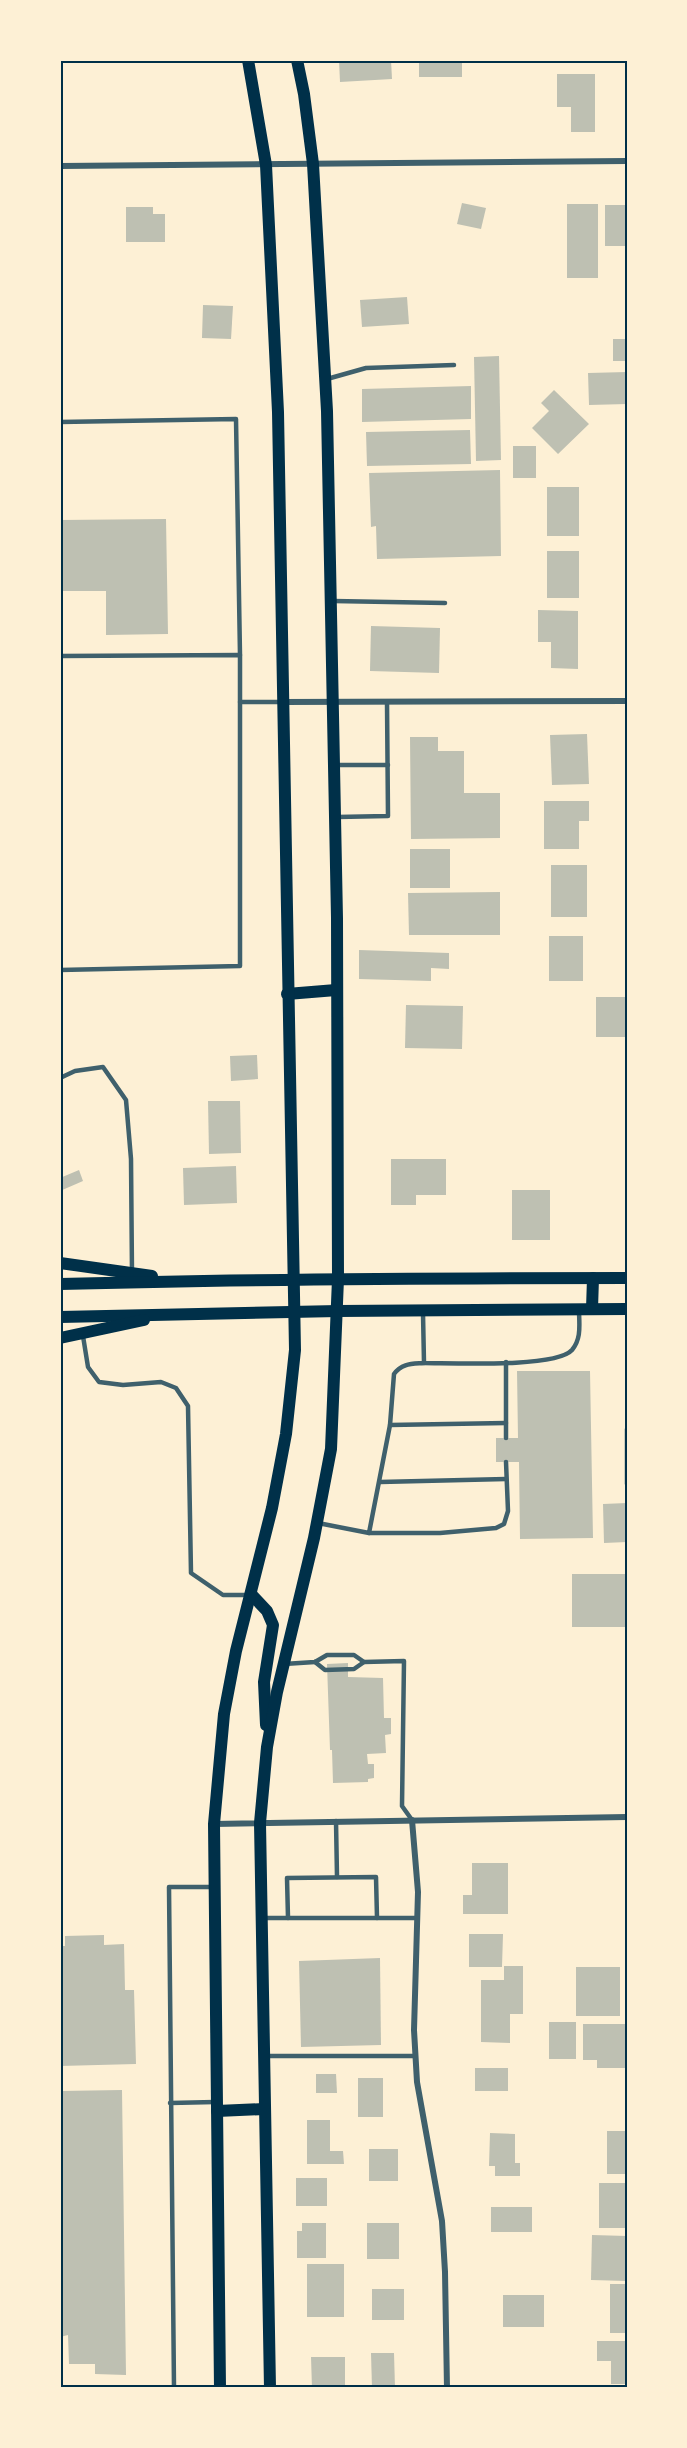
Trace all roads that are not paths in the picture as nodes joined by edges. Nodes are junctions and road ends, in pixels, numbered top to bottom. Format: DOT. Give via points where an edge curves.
graph roads {
  1 [pos="248,60"];
  2 [pos="297,60"];
  3 [pos="627,161"];
  4 [pos="313,164"];
  5 [pos="266,165"];
  6 [pos="60,166"];
  7 [pos="454,365"];
  8 [pos="325,379"];
  9 [pos="60,422"];
  10 [pos="330,601"];
  11 [pos="445,603"];
  12 [pos="240,656"];
  13 [pos="60,657"];
  14 [pos="627,701"];
  15 [pos="240,702"];
  16 [pos="283,702"];
  17 [pos="332,702"];
  18 [pos="387,702"];
  19 [pos="334,765"];
  20 [pos="388,765"];
  21 [pos="335,817"];
  22 [pos="60,970"];
  23 [pos="336,990"];
  24 [pos="287,994"];
  25 [pos="60,1078"];
  26 [pos="60,1263"];
  27 [pos="132,1273"];
  28 [pos="593,1278"];
  29 [pos="627,1278"];
  30 [pos="293,1279"];
  31 [pos="338,1279"];
  32 [pos="189,1281"];
  33 [pos="60,1284"];
  34 [pos="627,1309"];
  35 [pos="423,1310"];
  36 [pos="579,1310"];
  37 [pos="592,1310"];
  38 [pos="338,1311"];
  39 [pos="294,1312"];
  40 [pos="172,1314"];
  41 [pos="60,1317"];
  42 [pos="82,1334"];
  43 [pos="60,1338"];
  44 [pos="506,1362"];
  45 [pos="424,1363"];
  46 [pos="506,1423"];
  47 [pos="390,1425"];
  48 [pos="627,1429"];
  49 [pos="506,1438"];
  50 [pos="506,1462"];
  51 [pos="507,1479"];
  52 [pos="380,1482"];
  53 [pos="627,1484"];
  54 [pos="317,1523"];
  55 [pos="369,1533"];
  56 [pos="252,1595"];
  57 [pos="315,1662"];
  58 [pos="364,1662"];
  59 [pos="284,1664"];
  60 [pos="267,1747"];
  61 [pos="627,1817"];
  62 [pos="412,1820"];
  63 [pos="336,1821"];
  64 [pos="260,1823"];
  65 [pos="214,1824"];
  66 [pos="337,1877"];
  67 [pos="214,1887"];
  68 [pos="262,1918"];
  69 [pos="288,1918"];
  70 [pos="377,1918"];
  71 [pos="417,1918"];
  72 [pos="263,2056"];
  73 [pos="415,2056"];
  74 [pos="170,2103"];
  75 [pos="216,2107"];
  76 [pos="264,2109"];
  77 [pos="174,2388"];
  78 [pos="220,2388"];
  79 [pos="270,2388"];
  80 [pos="447,2388"];
  1 -- 5 [label="main road"];
  2 -- 4 [label="main road"];
  3 -- 4 [label="street"];
  4 -- 5 [label="street"];
  4 -- 8 [label="main road"];
  5 -- 6 [label="street"];
  5 -- 16 [label="main road" via="278,412"];
  7 -- 8 [label="lane" via="366,368"];
  8 -- 10 [label="main road"];
  9 -- 12 [label="lane" via="236,419"];
  10 -- 11 [label="lane"];
  10 -- 17 [label="main road"];
  12 -- 13 [label="lane"];
  12 -- 15 [label="lane"];
  14 -- 18 [label="street"];
  15 -- 16 [label="lane"];
  15 -- 22 [label="lane" via="240,966"];
  16 -- 17 [label="street"];
  16 -- 24 [label="main road"];
  17 -- 18 [label="street"];
  17 -- 19 [label="main road"];
  18 -- 20 [label="lane"];
  19 -- 20 [label="lane"];
  19 -- 21 [label="main road"];
  20 -- 21 [label="lane" via="388,816"];
  21 -- 23 [label="main road"];
  23 -- 24 [label="main road"];
  23 -- 31 [label="main road"];
  24 -- 30 [label="main road"];
  25 -- 27 [label="lane" via="75,1071 103,1067 126,1100"];
  26 -- 27 [label="main road"];
  27 -- 32 [label="main road"];
  28 -- 29 [label="main road"];
  28 -- 31 [label="main road"];
  28 -- 37 [label="main road"];
  30 -- 31 [label="main road"];
  30 -- 32 [label="main road"];
  30 -- 39 [label="main road"];
  31 -- 38 [label="main road"];
  32 -- 33 [label="main road"];
  34 -- 37 [label="main road"];
  35 -- 36 [label="main road"];
  35 -- 38 [label="main road"];
  35 -- 45 [label="lane"];
  36 -- 37 [label="main road"];
  36 -- 44 [label="lane" via="578,1341 571,1352 559,1359"];
  38 -- 39 [label="main road"];
  38 -- 54 [label="main road" via="331,1449"];
  39 -- 40 [label="main road"];
  39 -- 56 [label="main road" via="295,1350 286,1434"];
  40 -- 41 [label="main road"];
  40 -- 42 [label="main road"];
  42 -- 43 [label="main road"];
  42 -- 56 [label="lane" via="88,1367 99,1382 161,1382 176,1388 188,1406 191,1572 223,1594"];
  44 -- 45 [label="lane"];
  44 -- 46 [label="lane"];
  45 -- 47 [label="lane" via="406,1364 394,1374"];
  46 -- 47 [label="lane"];
  46 -- 49 [label="lane"];
  47 -- 52 [label="lane"];
  48 -- 53 [label="lane"];
  50 -- 51 [label="lane"];
  51 -- 52 [label="lane"];
  51 -- 55 [label="lane" via="508,1510 504,1524 496,1528"];
  52 -- 55 [label="lane"];
  54 -- 55 [label="lane"];
  54 -- 59 [label="main road"];
  56 -- 60 [label="main road" via="267,1611 273,1625 264,1682"];
  56 -- 65 [label="main road" via="224,1714"];
  57 -- 58 [label="lane" via="327,1655 354,1655"];
  57 -- 58 [label="lane" via="325,1670 354,1669"];
  57 -- 59 [label="lane"];
  58 -- 62 [label="lane" via="404,1661 402,1806"];
  59 -- 60 [label="main road"];
  60 -- 64 [label="main road"];
  61 -- 62 [label="street"];
  62 -- 63 [label="street"];
  62 -- 71 [label="street"];
  63 -- 64 [label="street"];
  63 -- 66 [label="lane"];
  64 -- 65 [label="street"];
  64 -- 68 [label="main road"];
  65 -- 67 [label="main road"];
  66 -- 69 [label="lane" via="287,1878"];
  66 -- 70 [label="lane" via="376,1877"];
  67 -- 74 [label="lane" via="169,1887"];
  67 -- 75 [label="main road"];
  68 -- 69 [label="lane"];
  68 -- 72 [label="main road"];
  69 -- 70 [label="lane"];
  70 -- 71 [label="lane"];
  71 -- 73 [label="street"];
  72 -- 73 [label="lane"];
  72 -- 76 [label="main road"];
  73 -- 80 [label="street" via="442,2221"];
  74 -- 75 [label="lane"];
  74 -- 77 [label="lane"];
  75 -- 76 [label="main road"];
  75 -- 78 [label="main road"];
  76 -- 79 [label="main road"];
}
